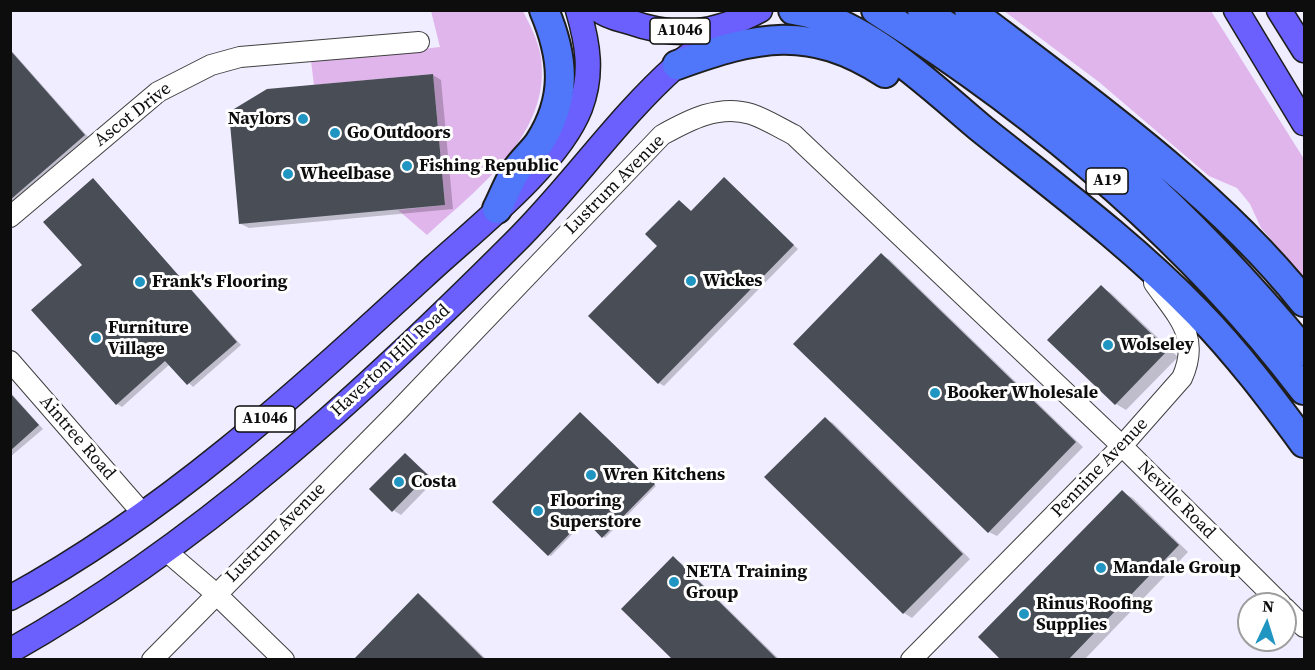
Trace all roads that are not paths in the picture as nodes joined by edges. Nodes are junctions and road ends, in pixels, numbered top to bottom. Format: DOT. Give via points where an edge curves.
graph roads {
  1 [pos="544,10"];
  2 [pos="578,10"];
  3 [pos="599,10"];
  4 [pos="760,10"];
  5 [pos="793,10"];
  6 [pos="876,10"];
  7 [pos="922,10"];
  8 [pos="969,10"];
  9 [pos="1236,10"];
  10 [pos="1279,10"];
  11 [pos="732,25"];
  12 [pos="419,42"];
  13 [pos="1305,50"];
  14 [pos="677,65"];
  15 [pos="1305,123"];
  16 [pos="983,130"];
  17 [pos="497,209"];
  18 [pos="10,217"];
  19 [pos="1131,250"];
  20 [pos="1305,302"];
  21 [pos="1305,351"];
  22 [pos="10,361"];
  23 [pos="1305,390"];
  24 [pos="1305,443"];
  25 [pos="1122,446"];
  26 [pos="144,515"];
  27 [pos="166,551"];
  28 [pos="1269,592"];
  29 [pos="215,593"];
  30 [pos="10,598"];
  31 [pos="10,651"];
  32 [pos="152,660"];
  33 [pos="284,660"];
  34 [pos="911,660"];
  1 -- 17 [label="highway, A1046" via="560,56 558,100 540,141 516,171"];
  2 -- 17 [label="main road, A1046" via="588,44 589,79 580,109 552,154"];
  3 -- 11 [label="main road, A1046" via="650,29 700,32"];
  4 -- 11 [label="main road, A1046"];
  5 -- 16 [label="highway, A19" via="822,18 874,45 929,82"];
  6 -- 23 [label="highway, A19" via="942,52 1069,147 1204,273"];
  7 -- 21 [label="highway, A19" via="1074,118 1221,255"];
  8 -- 20 [label="highway, A19" via="1074,89 1192,187 1277,268"];
  9 -- 15 [label="main road"];
  10 -- 13 [label="main road"];
  11 -- 14 [label="main road, Haverton Hill Road / A1046"];
  12 -- 18 [label="street, Ascot Drive" via="240,57 212,65 158,92"];
  14 -- 16 [label="highway" via="731,45 767,39 823,45 867,62"];
  14 -- 27 [label="main road, Haverton Hill Road / A1046" via="517,241 371,383"];
  16 -- 19 [label="highway, A19"];
  17 -- 26 [label="main road, A1046" via="254,430"];
  19 -- 24 [label="highway, A19" via="1199,313"];
  19 -- 25 [label="street, Pennine Avenue" via="1191,343 1182,378"];
  22 -- 26 [label="street, Aintree Road"];
  25 -- 28 [label="street, Neville Road"];
  25 -- 29 [label="street, Lustrum Avenue" via="794,135 750,114 718,112 693,117 662,135 397,412"];
  25 -- 34 [label="street, Pennine Avenue"];
  26 -- 30 [label="main road, A1046" via="63,570"];
  27 -- 29 [label="street"];
  27 -- 31 [label="main road, Haverton Hill Road / A1046" via="56,626"];
  29 -- 32 [label="street, Lustrum Avenue"];
  29 -- 33 [label="street"];
}
